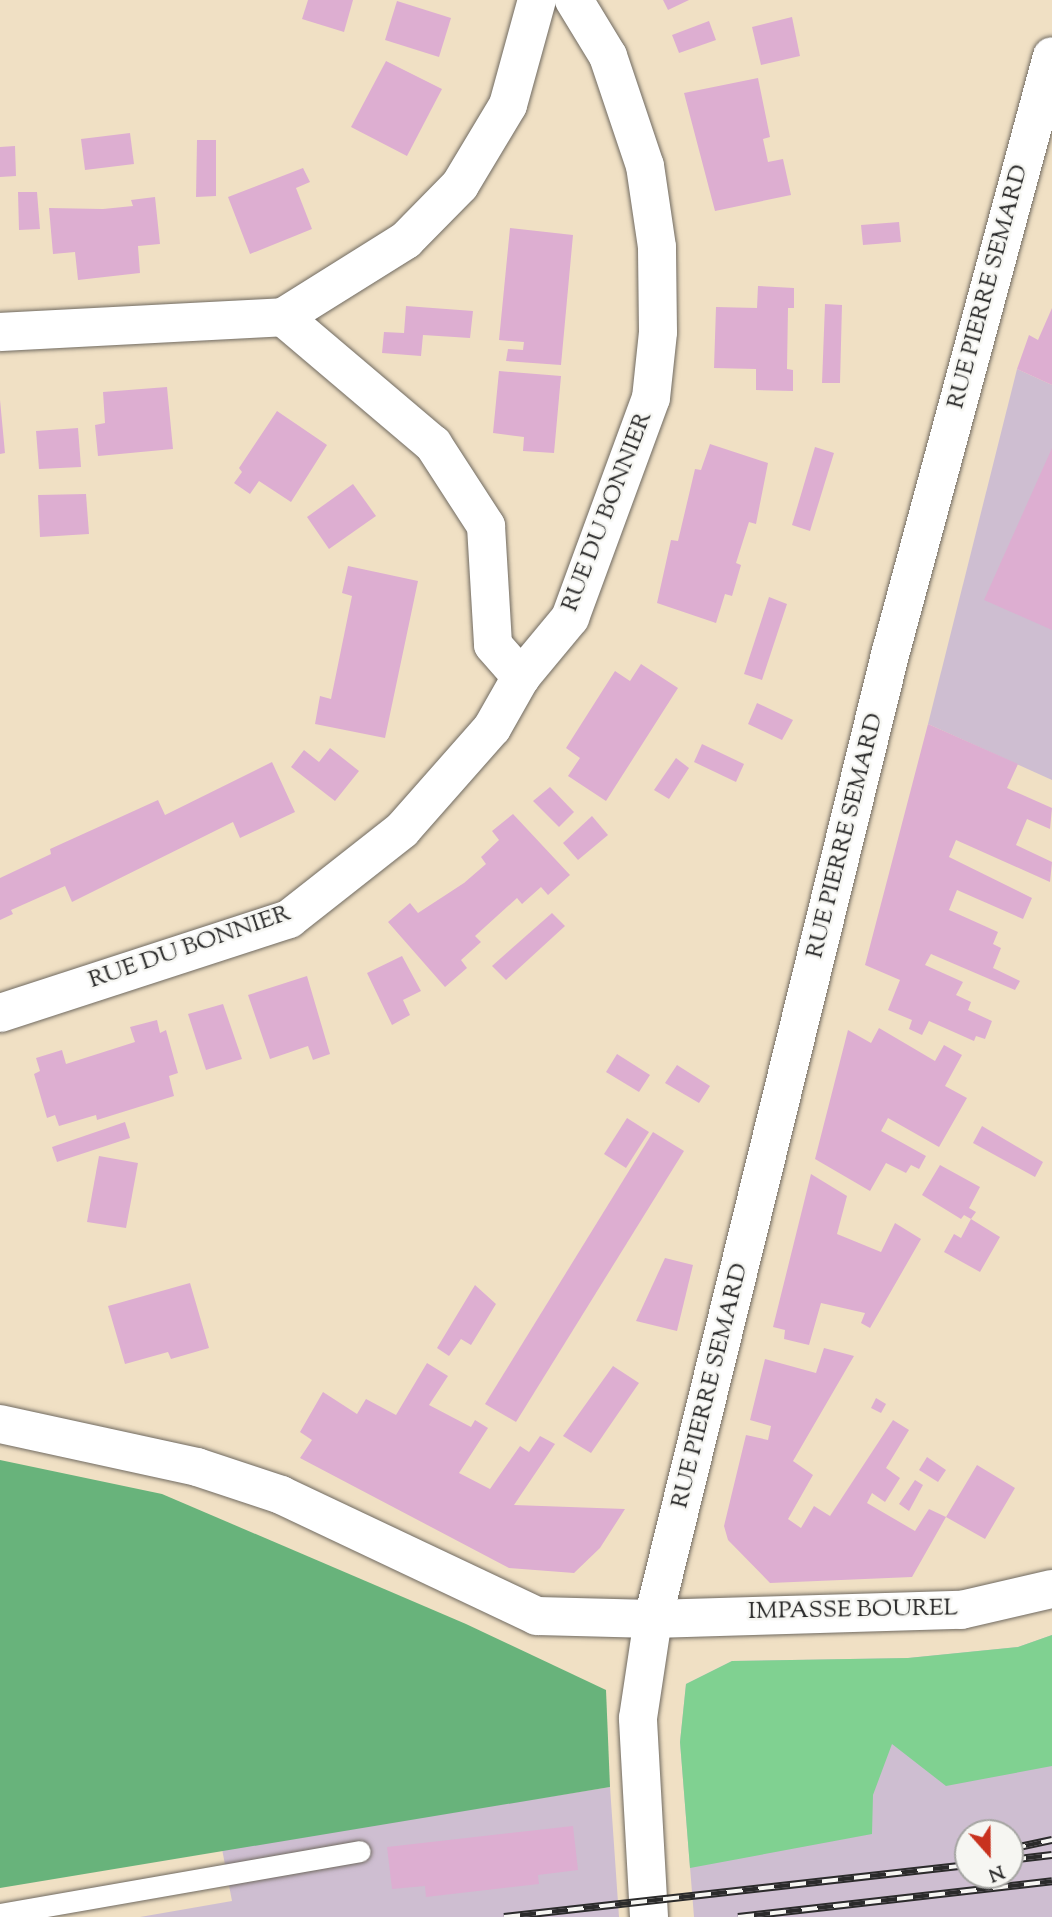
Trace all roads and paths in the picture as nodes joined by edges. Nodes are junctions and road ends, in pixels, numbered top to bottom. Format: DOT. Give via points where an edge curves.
graph roads {
  1 [pos="537,0"];
  2 [pos="574,0"];
  3 [pos="1052,56"];
  4 [pos="283,317"];
  5 [pos="0,332"];
  6 [pos="521,677"];
  7 [pos="0,1013"];
  8 [pos="0,1424"];
  9 [pos="1052,1589"];
  10 [pos="653,1619"];
  11 [pos="360,1851"];
  12 [pos="0,1914"];
  13 [pos="649,1917"];
  1 -- 4 [label="street" via="508,105 460,185 407,240"];
  2 -- 6 [label="street, RUE DU BONNIER" via="608,56 645,166 657,247 658,332 651,398 570,618"];
  3 -- 10 [label="street, RUE PIERRE SEMARD" via="891,651"];
  4 -- 5 [label="street"];
  4 -- 6 [label="street" via="433,444 486,526 493,645"];
  6 -- 7 [label="street, RUE DU BONNIER" via="492,728 402,830 289,919"];
  8 -- 10 [label="street, IMPASSE BOUREL" via="197,1467 281,1495 537,1616"];
  9 -- 10 [label="street, IMPASSE BOUREL" via="961,1610"];
  10 -- 13 [label="street, RUE PIERRE SEMARD" via="638,1718"];
  11 -- 12 [label="lane"];
}
